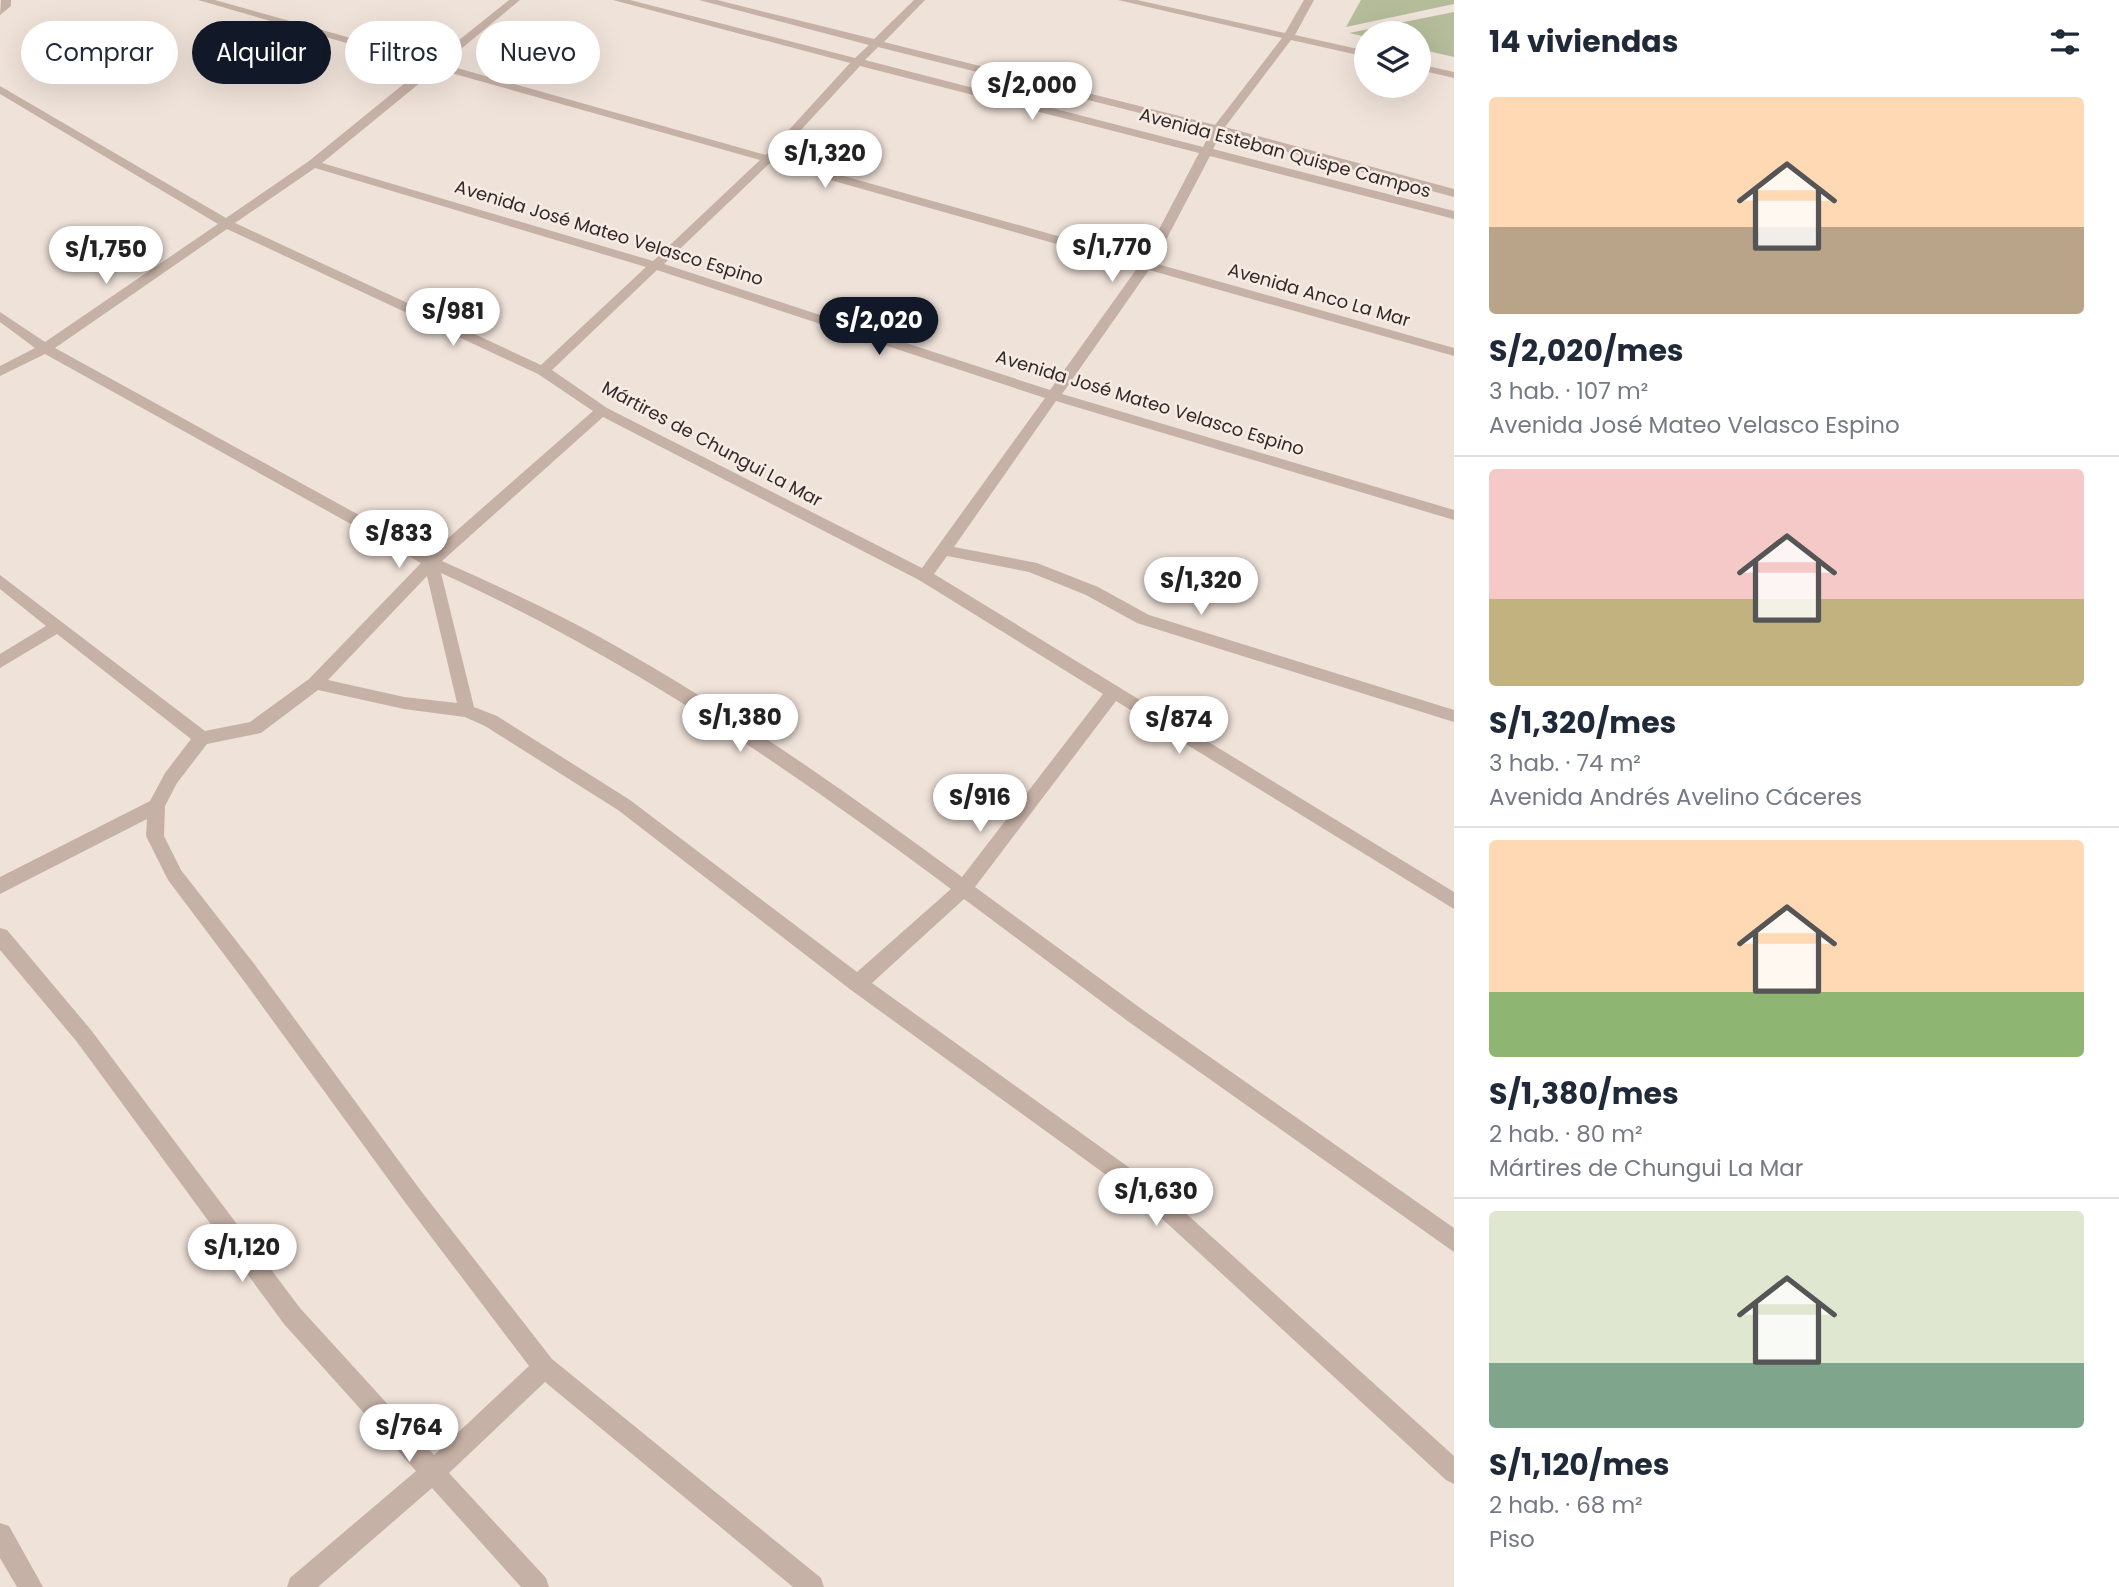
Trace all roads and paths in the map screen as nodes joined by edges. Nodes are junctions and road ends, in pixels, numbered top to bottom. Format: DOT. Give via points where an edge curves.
graph roads {
  1 [pos="6,0"];
  2 [pos="203,0"];
  3 [pos="515,0"];
  4 [pos="618,0"];
  5 [pos="704,0"];
  6 [pos="920,0"];
  7 [pos="1124,0"];
  8 [pos="1309,0"];
  9 [pos="0,12"];
  10 [pos="1289,36"];
  11 [pos="345,40"];
  12 [pos="877,43"];
  13 [pos="462,44"];
  14 [pos="1354,51"];
  15 [pos="859,60"];
  16 [pos="1431,70"];
  17 [pos="462,73"];
  18 [pos="1454,75"];
  19 [pos="413,84"];
  20 [pos="0,89"];
  21 [pos="1218,129"];
  22 [pos="1207,151"];
  23 [pos="770,157"];
  24 [pos="313,164"];
  25 [pos="1454,193"];
  26 [pos="1454,215"];
  27 [pos="227,224"];
  28 [pos="1147,264"];
  29 [pos="654,265"];
  30 [pos="0,316"];
  31 [pos="45,348"];
  32 [pos="1454,352"];
  33 [pos="544,371"];
  34 [pos="0,372"];
  35 [pos="1054,396"];
  36 [pos="602,411"];
  37 [pos="1454,514"];
  38 [pos="943,550"];
  39 [pos="431,562"];
  40 [pos="925,576"];
  41 [pos="0,581"];
  42 [pos="58,626"];
  43 [pos="0,662"];
  44 [pos="316,683"];
  45 [pos="1112,693"];
  46 [pos="467,711"];
  47 [pos="1454,716"];
  48 [pos="202,738"];
  49 [pos="156,806"];
  50 [pos="0,886"];
  51 [pos="963,889"];
  52 [pos="1454,901"];
  53 [pos="0,936"];
  54 [pos="858,984"];
  55 [pos="1454,1241"];
  56 [pos="544,1367"];
  57 [pos="433,1472"];
  58 [pos="1454,1472"];
  59 [pos="0,1535"];
  60 [pos="31,1587"];
  61 [pos="299,1587"];
  62 [pos="537,1587"];
  63 [pos="812,1587"];
  1 -- 9 [label="street"];
  2 -- 11 [label="street, Avenida Anco La Mar"];
  3 -- 13 [label="street"];
  4 -- 15 [label="street, Avenida Esteban Quispe Campos"];
  5 -- 12 [label="street"];
  6 -- 12 [label="street"];
  7 -- 10 [label="street"];
  8 -- 10 [label="street"];
  10 -- 14 [label="street"];
  10 -- 21 [label="street"];
  12 -- 15 [label="street"];
  12 -- 21 [label="street"];
  15 -- 22 [label="street, Avenida Esteban Quispe Campos"];
  15 -- 23 [label="street"];
  16 -- 18 [label="street"];
  17 -- 23 [label="street, Avenida Anco La Mar"];
  19 -- 24 [label="street"];
  20 -- 27 [label="street, Mártires de Chungui La Mar"];
  21 -- 22 [label="street"];
  21 -- 25 [label="street"];
  22 -- 26 [label="street, Avenida Esteban Quispe Campos"];
  22 -- 28 [label="street"];
  23 -- 28 [label="street, Avenida Anco La Mar"];
  23 -- 29 [label="street"];
  24 -- 27 [label="street"];
  24 -- 29 [label="street, Avenida José Mateo Velasco Espino"];
  27 -- 31 [label="street"];
  27 -- 33 [label="street, Mártires de Chungui La Mar"];
  28 -- 32 [label="street, Avenida Anco La Mar"];
  28 -- 35 [label="street"];
  29 -- 33 [label="street"];
  29 -- 35 [label="street, Avenida José Mateo Velasco Espino"];
  30 -- 31 [label="street"];
  31 -- 34 [label="street"];
  31 -- 39 [label="street"];
  33 -- 36 [label="street, Mártires de Chungui La Mar"];
  35 -- 37 [label="street, Avenida José Mateo Velasco Espino"];
  35 -- 38 [label="street"];
  36 -- 39 [label="street"];
  36 -- 40 [label="street, Mártires de Chungui La Mar"];
  38 -- 40 [label="street"];
  38 -- 47 [label="street" via="1032,567 1092,591 1143,619"];
  39 -- 44 [label="street"];
  39 -- 46 [label="street"];
  39 -- 51 [label="street" via="491,587 711,711"];
  40 -- 45 [label="street, Mártires de Chungui La Mar"];
  41 -- 42 [label="street"];
  42 -- 43 [label="street"];
  42 -- 48 [label="street"];
  44 -- 46 [label="street" via="404,703"];
  44 -- 48 [label="street" via="255,728"];
  45 -- 51 [label="street"];
  45 -- 52 [label="street, Mártires de Chungui La Mar"];
  46 -- 54 [label="street" via="624,805"];
  48 -- 49 [label="street"];
  49 -- 50 [label="street"];
  49 -- 56 [label="street" via="155,836 174,875"];
  51 -- 54 [label="street"];
  51 -- 55 [label="street"];
  53 -- 57 [label="street" via="84,1036 292,1316"];
  54 -- 58 [label="street" via="1152,1196"];
  56 -- 57 [label="street"];
  56 -- 63 [label="street"];
  57 -- 61 [label="street"];
  57 -- 62 [label="street"];
  59 -- 60 [label="street"];
}
